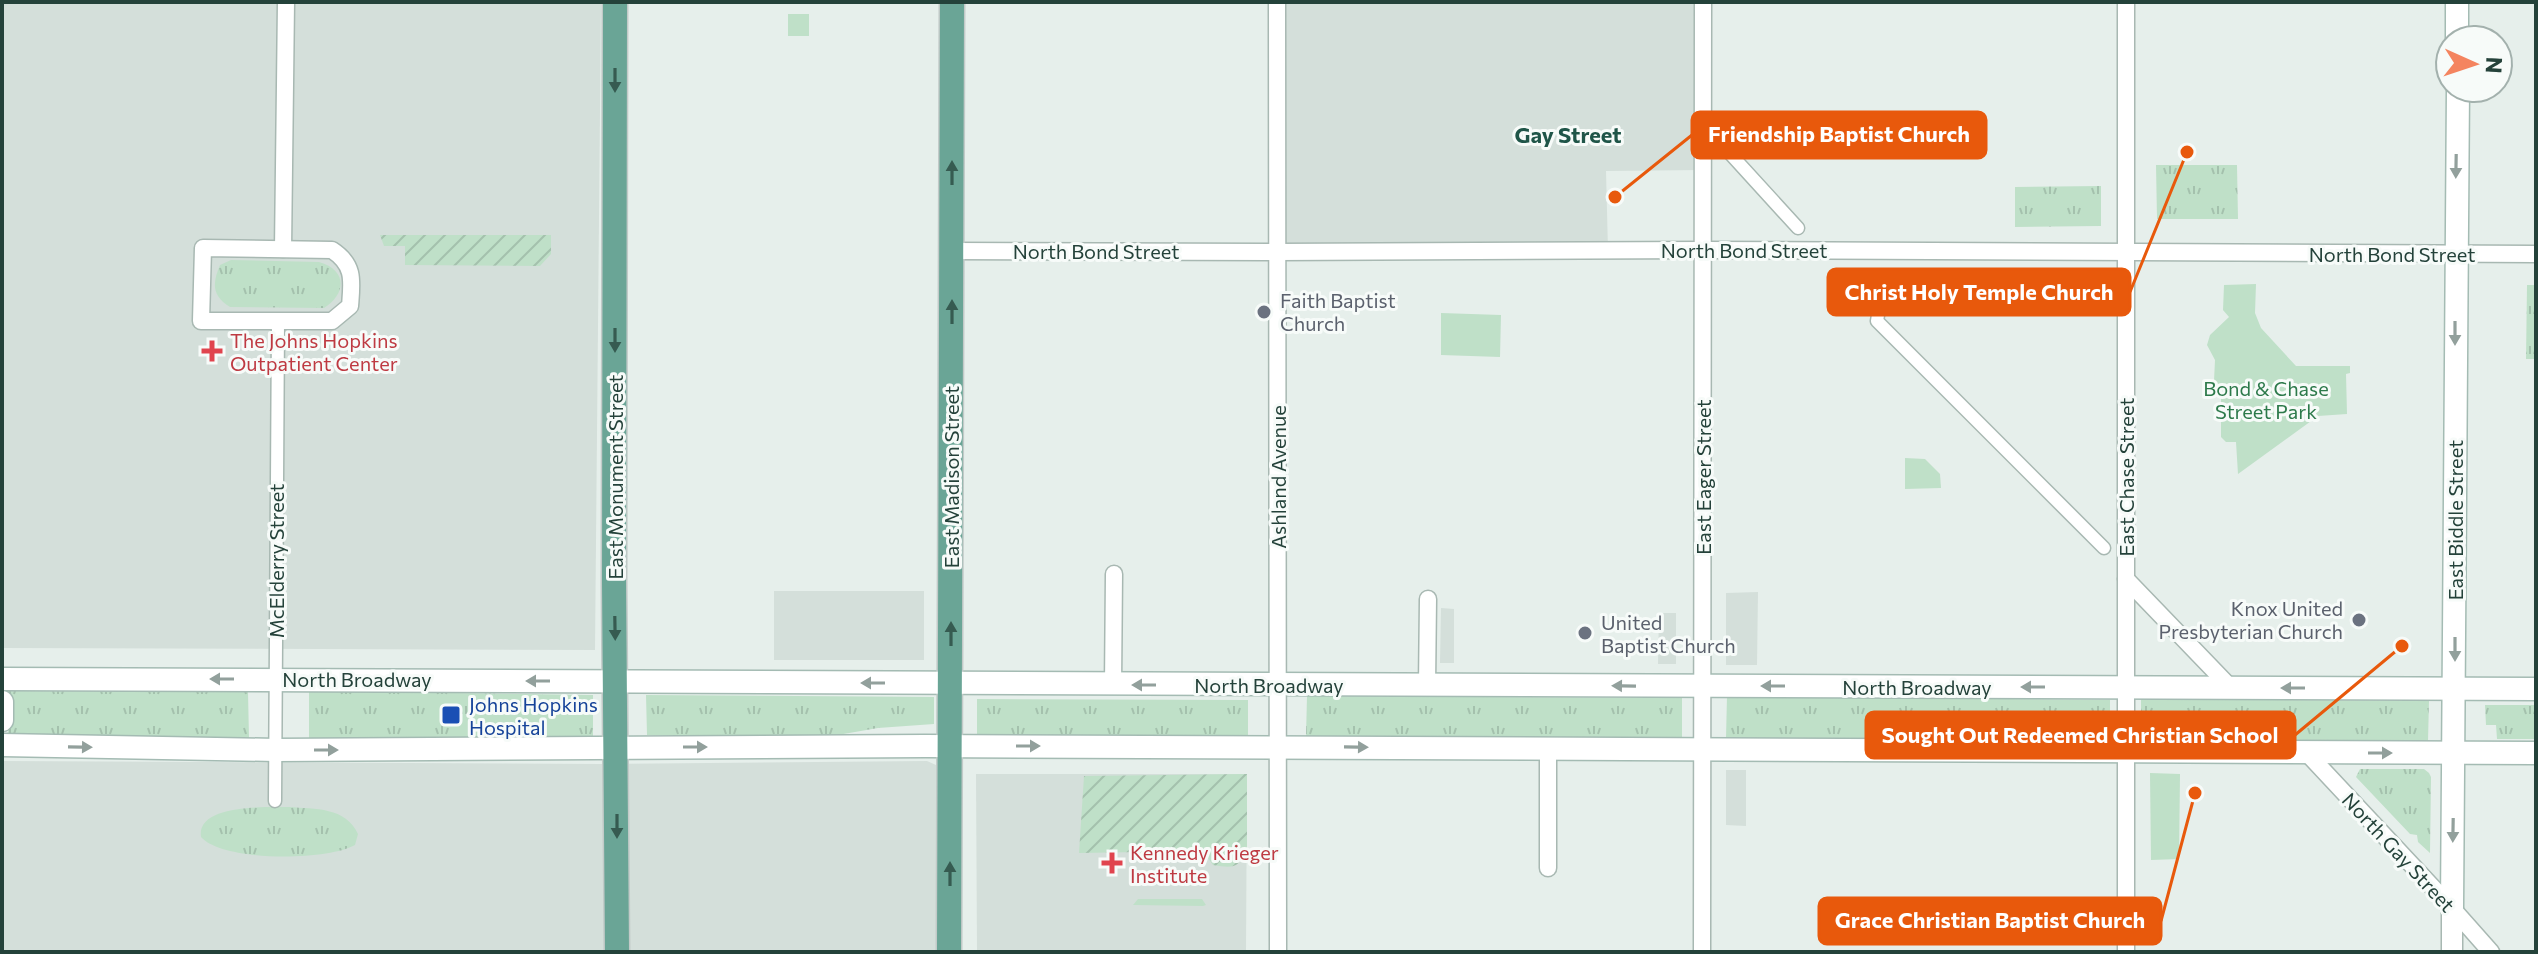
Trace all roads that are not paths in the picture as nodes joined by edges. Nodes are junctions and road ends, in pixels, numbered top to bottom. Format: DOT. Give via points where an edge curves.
graph roads {
  1 [pos="286,2"];
  2 [pos="615,2"];
  3 [pos="952,2"];
  4 [pos="1277,2"];
  5 [pos="1703,2"];
  6 [pos="2126,2"];
  7 [pos="2457,2"];
  8 [pos="2457,24"];
  9 [pos="2458,104"];
  10 [pos="1725,148"];
  11 [pos="1798,228"];
  12 [pos="283,249"];
  13 [pos="1703,250"];
  14 [pos="952,251"];
  15 [pos="1278,252"];
  16 [pos="2127,252"];
  17 [pos="2536,254"];
  18 [pos="2455,255"];
  19 [pos="1858,277"];
  20 [pos="278,322"];
  21 [pos="2104,548"];
  22 [pos="1114,574"];
  23 [pos="2126,579"];
  24 [pos="1428,599"];
  25 [pos="276,678"];
  26 [pos="2,679"];
  27 [pos="616,681"];
  28 [pos="951,684"];
  29 [pos="1278,684"];
  30 [pos="1113,685"];
  31 [pos="1427,686"];
  32 [pos="1702,686"];
  33 [pos="2124,687"];
  34 [pos="2230,687"];
  35 [pos="2455,689"];
  36 [pos="2536,689"];
  37 [pos="2,702"];
  38 [pos="2,720"];
  39 [pos="2,745"];
  40 [pos="950,746"];
  41 [pos="1278,747"];
  42 [pos="617,748"];
  43 [pos="1548,749"];
  44 [pos="1702,749"];
  45 [pos="276,750"];
  46 [pos="2125,752"];
  47 [pos="2306,752"];
  48 [pos="2454,753"];
  49 [pos="2536,753"];
  50 [pos="275,801"];
  51 [pos="1548,868"];
  52 [pos="2452,908"];
  53 [pos="617,952"];
  54 [pos="949,952"];
  55 [pos="1278,952"];
  56 [pos="1702,952"];
  57 [pos="2126,952"];
  58 [pos="2452,952"];
  59 [pos="2491,952"];
  1 -- 12 [label="street"];
  2 -- 27 [label="main road, East Monument Street, one-way"];
  14 -- 3 [label="main road, East Madison Street, one-way"];
  4 -- 15 [label="street, Ashland Avenue"];
  5 -- 13 [label="street, East Eager Street"];
  6 -- 16 [label="street, East Chase Street"];
  7 -- 8 [label="main road"];
  9 -- 18 [label="main road, East Biddle Street, one-way"];
  10 -- 11 [label="street"];
  12 -- 20 [label="street" via="332,250 344,258 352,290 350,306 332,321"];
  12 -- 20 [label="street" via="203,248 201,321"];
  13 -- 15 [label="street, North Bond Street"];
  13 -- 16 [label="street, North Bond Street"];
  13 -- 32 [label="street, East Eager Street"];
  14 -- 15 [label="street, North Bond Street"];
  28 -- 14 [label="main road, East Madison Street, one-way"];
  15 -- 29 [label="street, Ashland Avenue"];
  16 -- 18 [label="street, North Bond Street"];
  16 -- 23 [label="street, East Chase Street"];
  17 -- 18 [label="street, North Bond Street"];
  18 -- 35 [label="main road, East Biddle Street, one-way"];
  19 -- 21 [label="street" via="1879,309 1877,321"];
  20 -- 25 [label="street, McElderry Street"];
  22 -- 30 [label="street"];
  23 -- 33 [label="street, East Chase Street"];
  23 -- 34 [label="street"];
  24 -- 31 [label="street"];
  25 -- 26 [label="main road, North Broadway, one-way"];
  27 -- 25 [label="main road, North Broadway, one-way"];
  25 -- 45 [label="street, McElderry Street"];
  28 -- 27 [label="main road, North Broadway, one-way"];
  27 -- 42 [label="main road, East Monument Street"];
  28 -- 30 [label="main road, North Broadway"];
  28 -- 40 [label="main road, East Madison Street"];
  29 -- 30 [label="main road, North Broadway, one-way"];
  29 -- 31 [label="main road, North Broadway"];
  29 -- 41 [label="street, Ashland Avenue"];
  32 -- 31 [label="main road, North Broadway, one-way"];
  33 -- 32 [label="main road, North Broadway, one-way"];
  32 -- 44 [label="street, East Eager Street"];
  33 -- 34 [label="main road, North Broadway"];
  33 -- 46 [label="street, East Chase Street"];
  35 -- 34 [label="main road, North Broadway, one-way"];
  35 -- 36 [label="main road, North Broadway"];
  35 -- 48 [label="main road, East Biddle Street"];
  37 -- 38 [label="main road"];
  39 -- 45 [label="main road, one-way"];
  40 -- 41 [label="main road, one-way"];
  42 -- 40 [label="main road, one-way"];
  54 -- 40 [label="main road, East Madison Street, one-way"];
  41 -- 43 [label="main road, one-way"];
  41 -- 55 [label="street, Ashland Avenue"];
  45 -- 42 [label="main road, one-way"];
  42 -- 53 [label="main road, East Monument Street, one-way"];
  43 -- 44 [label="main road"];
  43 -- 51 [label="street"];
  44 -- 46 [label="main road"];
  44 -- 56 [label="street, East Eager Street"];
  45 -- 50 [label="street, McElderry Street"];
  46 -- 47 [label="main road"];
  46 -- 57 [label="street, East Chase Street"];
  47 -- 48 [label="main road, one-way"];
  47 -- 52 [label="street, North Gay Street"];
  48 -- 49 [label="main road"];
  48 -- 52 [label="main road, East Biddle Street, one-way"];
  52 -- 58 [label="street, East Biddle Street"];
  52 -- 59 [label="street, North Gay Street"];
}
